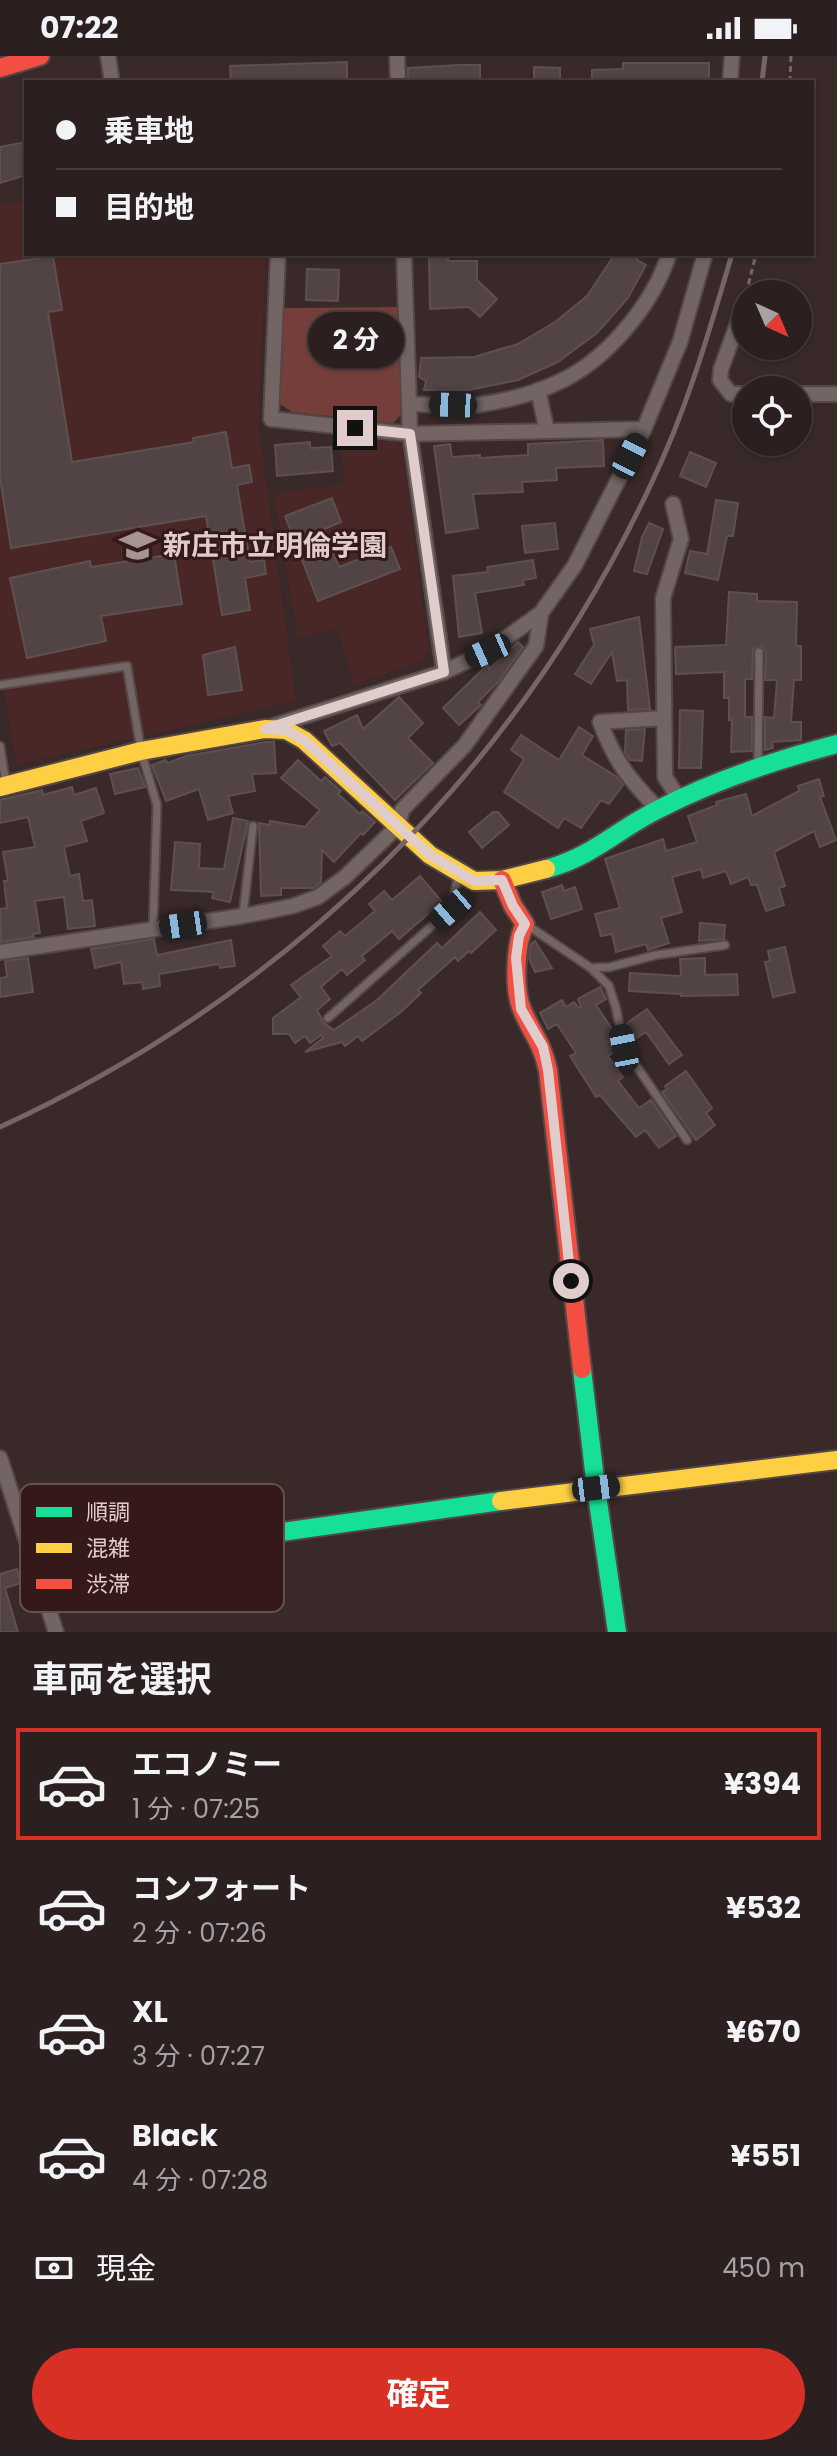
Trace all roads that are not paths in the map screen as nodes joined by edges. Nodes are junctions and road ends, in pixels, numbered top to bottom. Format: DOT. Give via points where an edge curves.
graph roads {
  1 [pos="40,56"];
  2 [pos="108,56"];
  3 [pos="397,56"];
  4 [pos="732,56"];
  5 [pos="0,68"];
  6 [pos="112,80"];
  7 [pos="398,80"];
  8 [pos="730,80"];
  9 [pos="278,256"];
  10 [pos="404,256"];
  11 [pos="668,256"];
  12 [pos="704,256"];
  13 [pos="732,339"];
  14 [pos="538,390"];
  15 [pos="732,394"];
  16 [pos="812,394"];
  17 [pos="837,394"];
  18 [pos="409,404"];
  19 [pos="644,429"];
  20 [pos="547,431"];
  21 [pos="410,434"];
  22 [pos="673,504"];
  23 [pos="541,613"];
  24 [pos="759,652"];
  25 [pos="444,672"];
  26 [pos="0,685"];
  27 [pos="664,718"];
  28 [pos="265,729"];
  29 [pos="837,744"];
  30 [pos="0,746"];
  31 [pos="141,751"];
  32 [pos="758,766"];
  33 [pos="3,787"];
  34 [pos="680,800"];
  35 [pos="658,809"];
  36 [pos="253,826"];
  37 [pos="398,826"];
  38 [pos="459,872"];
  39 [pos="502,880"];
  40 [pos="243,916"];
  41 [pos="525,924"];
  42 [pos="153,929"];
  43 [pos="725,945"];
  44 [pos="0,952"];
  45 [pos="591,968"];
  46 [pos="328,1018"];
  47 [pos="687,1140"];
  48 [pos="0,1458"];
  49 [pos="837,1460"];
  50 [pos="4,1482"];
  51 [pos="596,1488"];
  52 [pos="20,1526"];
  53 [pos="284,1532"];
  54 [pos="50,1612"];
  55 [pos="56,1632"];
  56 [pos="617,1632"];
  1 -- 5 [label="street"];
  2 -- 6 [label="street"];
  3 -- 7 [label="street"];
  4 -- 8 [label="street"];
  9 -- 21 [label="street" via="271,419"];
  10 -- 18 [label="street"];
  11 -- 14 [label="street" via="651,293 608,346 565,379"];
  12 -- 19 [label="street" via="680,342"];
  13 -- 15 [label="street" via="720,380"];
  14 -- 18 [label="street" via="475,405"];
  14 -- 20 [label="street"];
  16 -- 17 [label="street"];
  18 -- 21 [label="street"];
  19 -- 20 [label="street"];
  19 -- 23 [label="street" via="575,565"];
  20 -- 21 [label="street"];
  21 -- 25 [label="street"];
  22 -- 27 [label="street" via="681,539 663,598"];
  23 -- 25 [label="street" via="488,651"];
  23 -- 37 [label="street" via="536,646 465,745 402,810"];
  24 -- 32 [label="lane"];
  25 -- 28 [label="street"];
  26 -- 31 [label="lane" via="127,666"];
  27 -- 34 [label="street" via="665,777"];
  27 -- 35 [label="street" via="600,722 627,777"];
  28 -- 31 [label="street"];
  28 -- 37 [label="street" via="286,730 304,740"];
  29 -- 32 [label="street"];
  30 -- 33 [label="lane"];
  31 -- 33 [label="street"];
  31 -- 42 [label="lane" via="157,805"];
  32 -- 34 [label="street"];
  34 -- 35 [label="street"];
  35 -- 39 [label="street" via="573,862"];
  36 -- 40 [label="lane"];
  37 -- 38 [label="street"];
  37 -- 40 [label="street" via="318,897"];
  38 -- 39 [label="street" via="474,881"];
  38 -- 46 [label="lane" via="451,909"];
  39 -- 41 [label="street"];
  40 -- 42 [label="street"];
  41 -- 45 [label="lane"];
  41 -- 51 [label="street" via="516,958 521,1009 543,1047 548,1070"];
  42 -- 44 [label="street"];
  43 -- 45 [label="lane"];
  45 -- 47 [label="lane" via="609,986 624,1048"];
  48 -- 50 [label="street"];
  49 -- 51 [label="street"];
  50 -- 52 [label="street"];
  51 -- 53 [label="street"];
  51 -- 56 [label="street"];
  54 -- 55 [label="street"];
}
